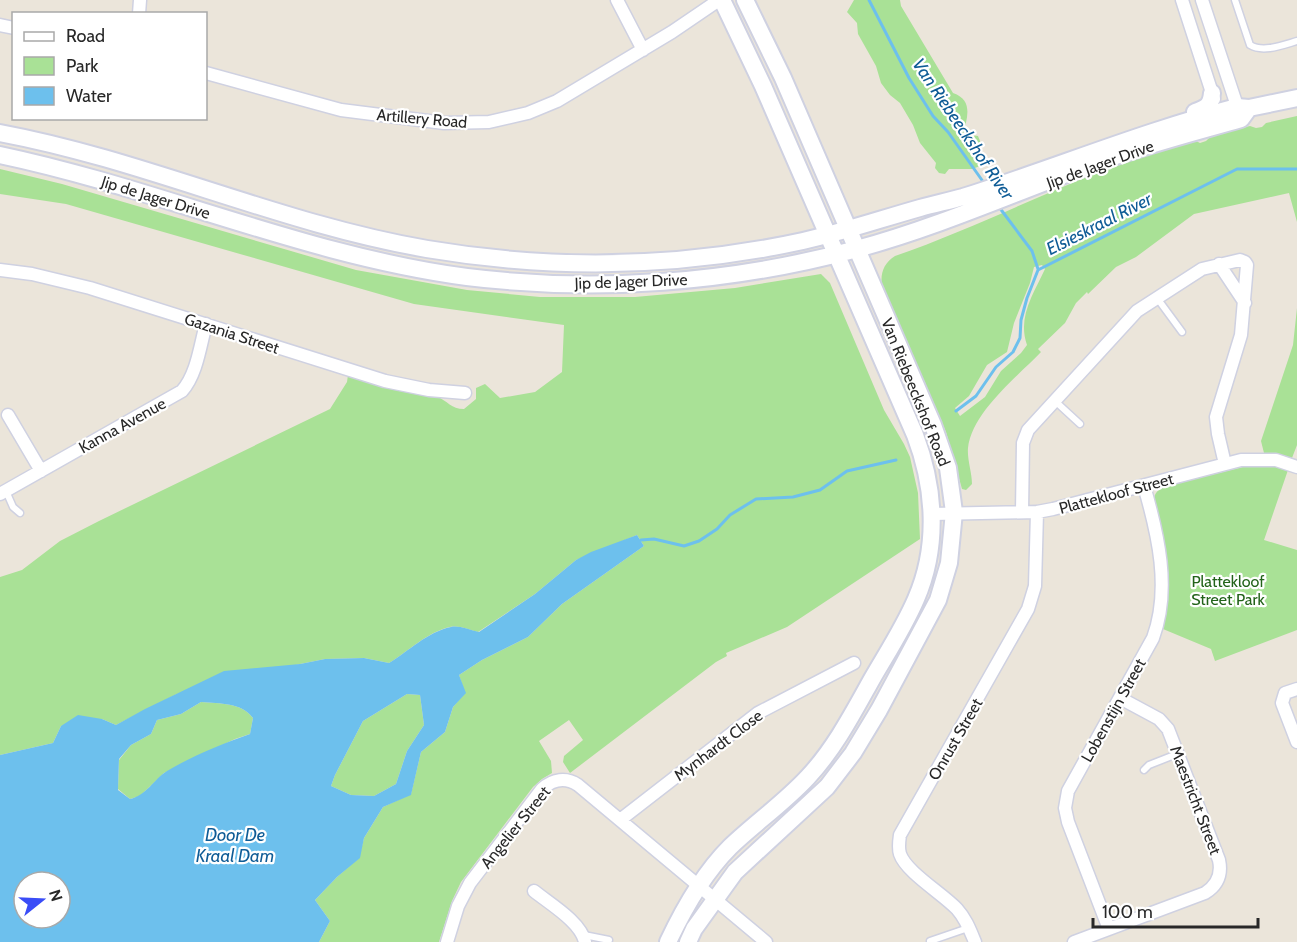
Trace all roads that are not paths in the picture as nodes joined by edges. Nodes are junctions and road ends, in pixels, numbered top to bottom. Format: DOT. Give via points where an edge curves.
graph roads {
  1 [pos="617,0"];
  2 [pos="720,0"];
  3 [pos="745,0"];
  4 [pos="1182,0"];
  5 [pos="1202,0"];
  6 [pos="1235,0"];
  7 [pos="1297,41"];
  8 [pos="643,50"];
  9 [pos="207,73"];
  10 [pos="1212,93"];
  11 [pos="1297,98"];
  12 [pos="1242,111"];
  13 [pos="1220,118"];
  14 [pos="0,134"];
  15 [pos="0,155"];
  16 [pos="1058,165"];
  17 [pos="1026,183"];
  18 [pos="965,205"];
  19 [pos="848,229"];
  20 [pos="827,235"];
  21 [pos="857,249"];
  22 [pos="835,254"];
  23 [pos="1219,264"];
  24 [pos="0,270"];
  25 [pos="1157,298"];
  26 [pos="1245,303"];
  27 [pos="206,324"];
  28 [pos="1182,332"];
  29 [pos="465,393"];
  30 [pos="1055,401"];
  31 [pos="8,415"];
  32 [pos="1080,424"];
  33 [pos="1226,464"];
  34 [pos="1297,467"];
  35 [pos="41,471"];
  36 [pos="1144,486"];
  37 [pos="3,492"];
  38 [pos="954,512"];
  39 [pos="1022,512"];
  40 [pos="1037,512"];
  41 [pos="20,513"];
  42 [pos="932,514"];
  43 [pos="854,663"];
  44 [pos="1297,689"];
  45 [pos="1120,698"];
  46 [pos="1297,742"];
  47 [pos="1178,754"];
  48 [pos="1144,770"];
  49 [pos="620,820"];
  50 [pos="699,886"];
  51 [pos="534,891"];
  52 [pos="714,899"];
  53 [pos="969,927"];
  54 [pos="1109,929"];
  55 [pos="584,939"];
  56 [pos="609,940"];
  57 [pos="930,941"];
  58 [pos="447,942"];
  59 [pos="668,942"];
  60 [pos="688,942"];
  61 [pos="766,942"];
  62 [pos="975,942"];
  63 [pos="1074,942"];
  1 -- 8 [label="street"];
  2 -- 8 [label="street, Artillery Road"];
  2 -- 20 [label="main road, Van Riebeeckshof Road" via="763,86"];
  3 -- 19 [label="main road, Van Riebeeckshof Road"];
  4 -- 10 [label="street"];
  5 -- 12 [label="street"];
  6 -- 7 [label="lane" via="1250,45 1262,48"];
  8 -- 9 [label="street, Artillery Road" via="543,107 509,119 471,123 341,110"];
  10 -- 13 [label="street"];
  10 -- 16 [label="main road" via="1212,102 1206,108 1085,148"];
  11 -- 12 [label="main road, Jip de Jager Drive"];
  12 -- 13 [label="main road, Jip de Jager Drive"];
  13 -- 16 [label="main road, Jip de Jager Drive" via="1156,130"];
  13 -- 17 [label="main road, Jip de Jager Drive" via="1131,151"];
  14 -- 20 [label="main road, Jip de Jager Drive" via="84,153 339,229 486,257 553,262 654,261 748,251"];
  15 -- 22 [label="main road, Jip de Jager Drive" via="334,250 467,277 553,283 643,283 735,274"];
  16 -- 17 [label="main road, Jip de Jager Drive"];
  17 -- 18 [label="main road, Jip de Jager Drive"];
  18 -- 19 [label="main road, Jip de Jager Drive"];
  18 -- 21 [label="main road, Jip de Jager Drive"];
  19 -- 20 [label="main road, Jip de Jager Drive"];
  19 -- 21 [label="main road, Van Riebeeckshof Road"];
  20 -- 22 [label="main road, Van Riebeeckshof Road"];
  21 -- 22 [label="main road, Jip de Jager Drive"];
  21 -- 38 [label="main road, Van Riebeeckshof Road" via="942,447"];
  22 -- 42 [label="main road, Van Riebeeckshof Road" via="920,448"];
  23 -- 25 [label="street" via="1196,272"];
  23 -- 26 [label="street"];
  23 -- 26 [label="street" via="1237,260 1247,263"];
  24 -- 27 [label="street, Gazania Street" via="81,286"];
  25 -- 28 [label="lane"];
  25 -- 30 [label="street" via="1133,315"];
  26 -- 33 [label="street" via="1241,335 1216,417"];
  27 -- 29 [label="street, Gazania Street" via="385,381"];
  27 -- 35 [label="street, Kanna Avenue" via="192,373 182,391"];
  30 -- 32 [label="lane"];
  30 -- 39 [label="street" via="1023,439"];
  31 -- 35 [label="street"];
  33 -- 34 [label="street, Plattekloof Street" via="1261,459"];
  33 -- 36 [label="street, Plattekloof Street"];
  35 -- 37 [label="street, Kanna Avenue"];
  36 -- 40 [label="street, Plattekloof Street"];
  36 -- 45 [label="street, Lobenstijn Street" via="1161,558 1160,616 1153,638"];
  37 -- 41 [label="lane"];
  38 -- 39 [label="street, Plattekloof Street"];
  38 -- 42 [label="street, Plattekloof Street"];
  38 -- 52 [label="main road, Van Riebeeckshof Road" via="949,563 938,600 866,732 827,787 735,872"];
  39 -- 40 [label="street, Plattekloof Street"];
  40 -- 53 [label="street, Onrust Street" via="1035,586 1028,609 900,835 902,859 955,908"];
  42 -- 50 [label="main road, Van Riebeeckshof Road" via="931,545 916,600 844,728 809,776 719,859"];
  43 -- 49 [label="street, Mynhardt Close" via="753,717"];
  44 -- 46 [label="street" via="1285,693 1282,703"];
  45 -- 47 [label="street, Maestricht Street" via="1163,722"];
  45 -- 54 [label="street, Lobenstijn Street" via="1066,799 1068,822"];
  47 -- 48 [label="lane"];
  47 -- 54 [label="street, Maestricht Street" via="1219,860 1219,876 1205,892"];
  49 -- 50 [label="street, Angelier Street"];
  49 -- 58 [label="street, Angelier Street" via="573,782 556,780 546,785 470,883"];
  50 -- 52 [label="street"];
  50 -- 59 [label="main road, Van Riebeeckshof Road"];
  51 -- 55 [label="street" via="578,927"];
  52 -- 60 [label="main road, Van Riebeeckshof Road"];
  52 -- 61 [label="street"];
  53 -- 57 [label="lane"];
  53 -- 62 [label="street, Onrust Street"];
  54 -- 63 [label="street, Maestricht Street"];
  55 -- 56 [label="lane"];
}
